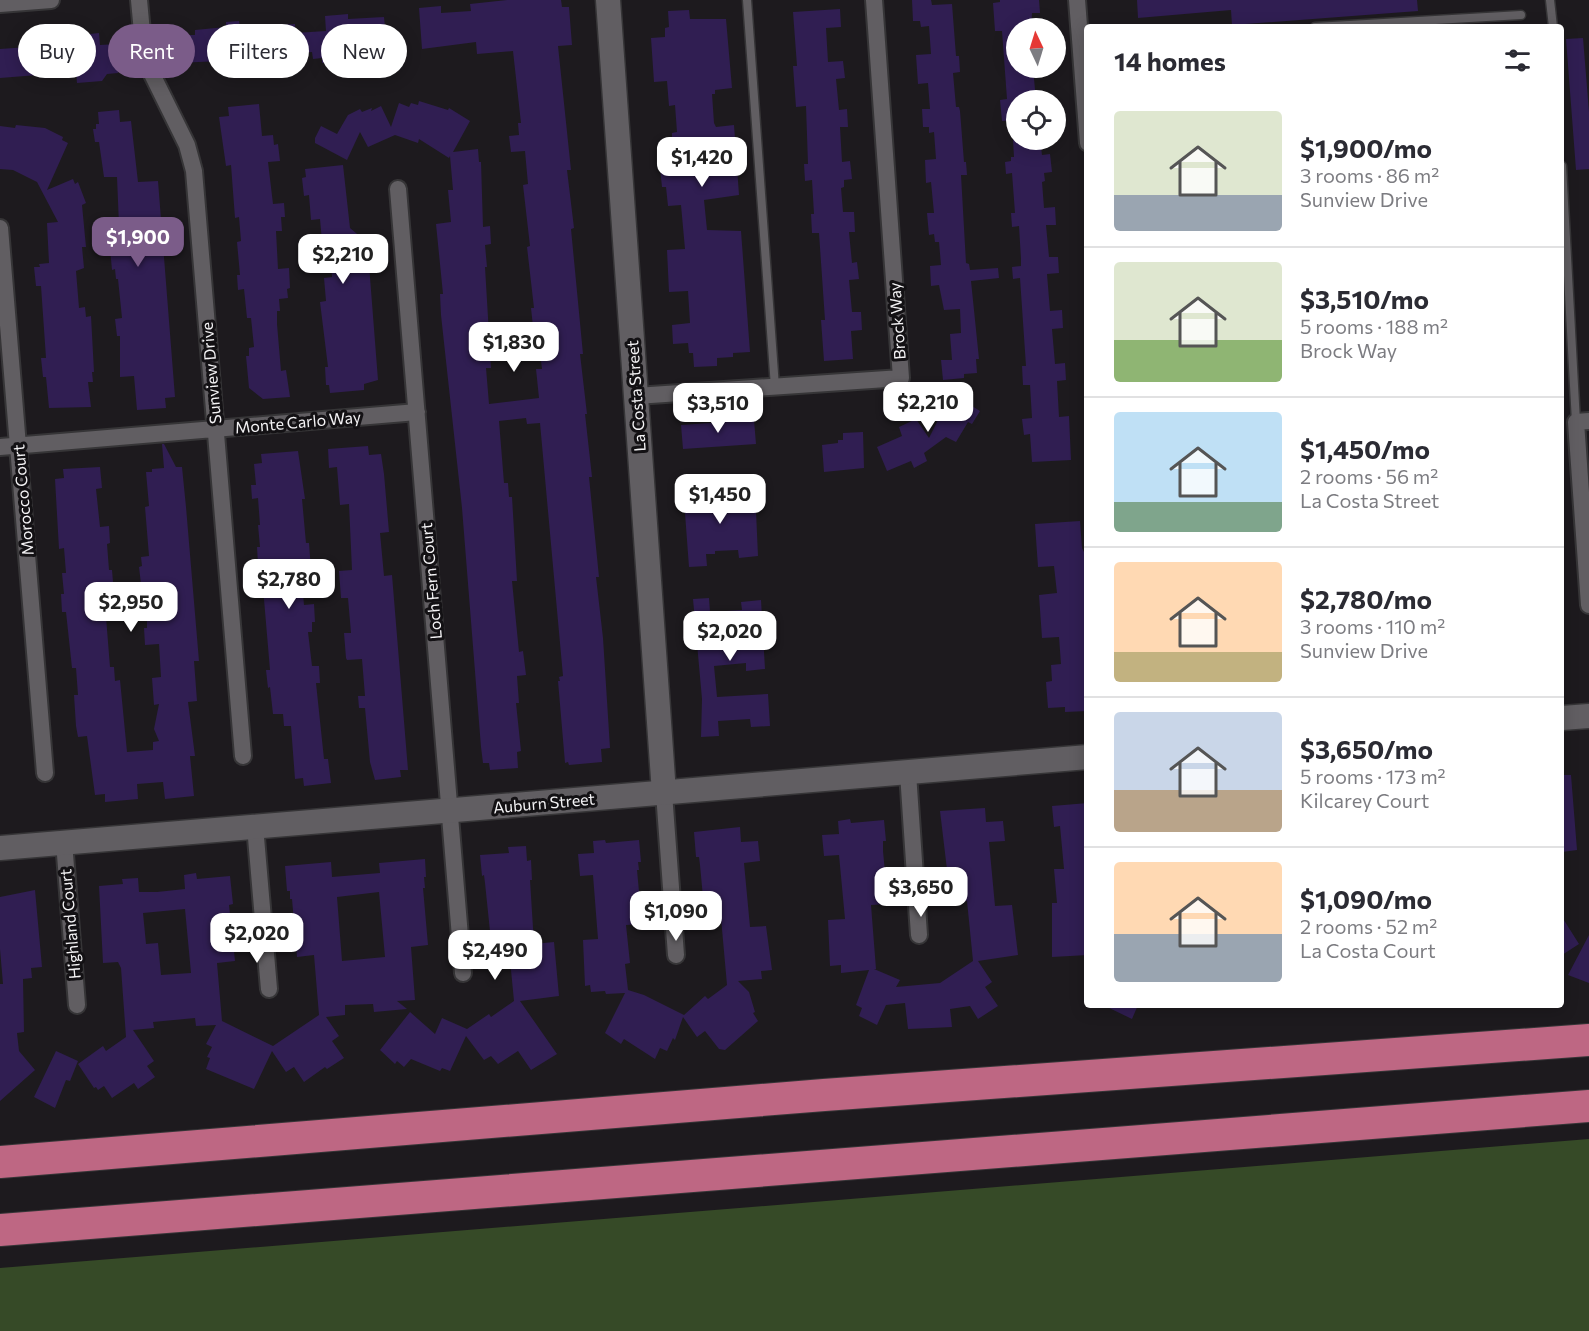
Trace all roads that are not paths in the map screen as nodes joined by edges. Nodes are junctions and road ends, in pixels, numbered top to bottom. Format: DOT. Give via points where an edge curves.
graph roads {
  1 [pos="51,0"];
  2 [pos="139,0"];
  3 [pos="608,0"];
  4 [pos="747,0"];
  5 [pos="874,0"];
  6 [pos="1077,0"];
  7 [pos="1550,0"];
  8 [pos="0,4"];
  9 [pos="1521,15"];
  10 [pos="1367,24"];
  11 [pos="1553,24"];
  12 [pos="1084,49"];
  13 [pos="398,189"];
  14 [pos="1564,190"];
  15 [pos="0,228"];
  16 [pos="775,387"];
  17 [pos="636,396"];
  18 [pos="417,412"];
  19 [pos="1583,422"];
  20 [pos="216,429"];
  21 [pos="18,445"];
  22 [pos="0,447"];
  23 [pos="1589,605"];
  24 [pos="1589,716"];
  25 [pos="1564,718"];
  26 [pos="243,756"];
  27 [pos="1084,757"];
  28 [pos="908,772"];
  29 [pos="45,773"];
  30 [pos="664,793"];
  31 [pos="450,810"];
  32 [pos="255,826"];
  33 [pos="64,842"];
  34 [pos="0,848"];
  35 [pos="919,935"];
  36 [pos="676,955"];
  37 [pos="463,973"];
  38 [pos="269,989"];
  39 [pos="77,1005"];
  40 [pos="1589,1030"];
  41 [pos="1589,1040"];
  42 [pos="1383,1055"];
  43 [pos="1589,1106"];
  44 [pos="0,1162"];
  45 [pos="0,1230"];
  1 -- 8 [label="street"];
  2 -- 20 [label="street, Sunview Drive" via="150,70 188,145 194,171"];
  3 -- 17 [label="main road, La Costa Street"];
  4 -- 16 [label="lane"];
  5 -- 16 [label="street, Brock Way" via="901,378"];
  6 -- 12 [label="street"];
  7 -- 11 [label="lane"];
  9 -- 10 [label="lane"];
  13 -- 18 [label="street, Loch Fern Court"];
  14 -- 19 [label="lane"];
  15 -- 21 [label="street, Morocco Court"];
  16 -- 17 [label="street, Brock Way"];
  17 -- 30 [label="main road, La Costa Street"];
  18 -- 20 [label="street, Monte Carlo Way"];
  18 -- 31 [label="street, Loch Fern Court"];
  19 -- 23 [label="street"];
  20 -- 21 [label="street, Monte Carlo Way"];
  20 -- 26 [label="street, Sunview Drive"];
  21 -- 22 [label="street, Monte Carlo Way"];
  21 -- 29 [label="street, Morocco Court"];
  24 -- 25 [label="main road"];
  27 -- 28 [label="main road, Auburn Street"];
  28 -- 30 [label="main road, Auburn Street"];
  28 -- 35 [label="street"];
  30 -- 31 [label="main road, Auburn Street"];
  30 -- 36 [label="street"];
  31 -- 32 [label="main road, Auburn Street"];
  31 -- 37 [label="street, Loch Fern Court"];
  32 -- 33 [label="main road, Auburn Street"];
  32 -- 38 [label="street"];
  33 -- 34 [label="main road, Auburn Street"];
  33 -- 39 [label="street, Highland Court"];
  40 -- 42 [label="highway"];
  41 -- 42 [label="highway"];
  42 -- 44 [label="highway" via="824,1095"];
  43 -- 45 [label="highway"];
}
